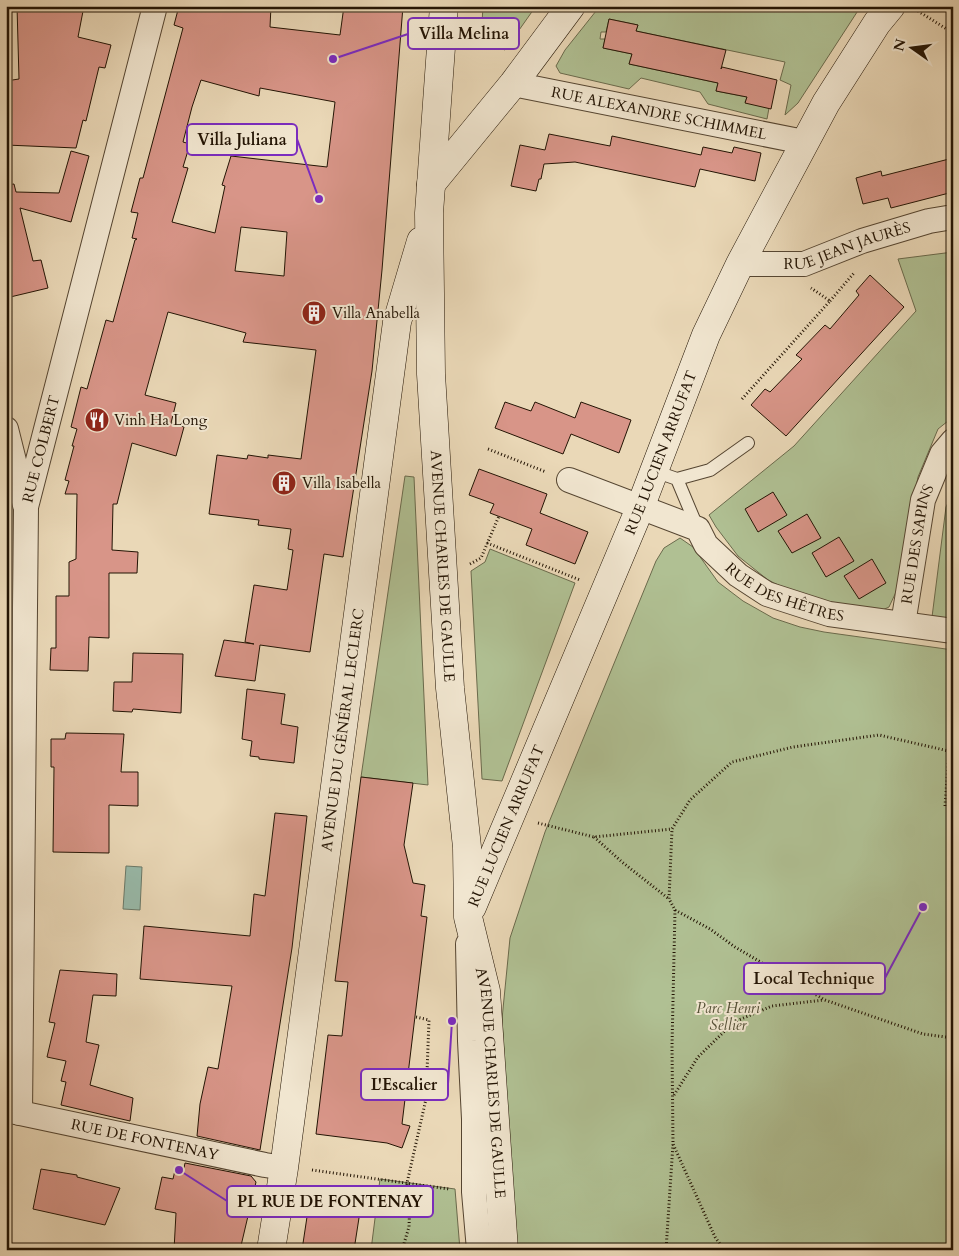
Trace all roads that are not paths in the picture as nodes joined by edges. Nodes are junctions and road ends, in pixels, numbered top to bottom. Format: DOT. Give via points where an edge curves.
graph roads {
  1 [pos="155,6"];
  2 [pos="444,6"];
  3 [pos="571,6"];
  4 [pos="903,8"];
  5 [pos="513,84"];
  6 [pos="804,142"];
  7 [pos="431,184"];
  8 [pos="429,214"];
  9 [pos="953,217"];
  10 [pos="740,264"];
  11 [pos="6,429"];
  12 [pos="953,441"];
  13 [pos="748,443"];
  14 [pos="665,475"];
  15 [pos="561,478"];
  16 [pos="26,507"];
  17 [pos="640,508"];
  18 [pos="698,529"];
  19 [pos="902,624"];
  20 [pos="953,631"];
  21 [pos="468,917"];
  22 [pos="490,1060"];
  23 [pos="13,1112"];
  24 [pos="474,1119"];
  25 [pos="284,1168"];
  26 [pos="271,1250"];
  27 [pos="479,1250"];
  28 [pos="504,1250"];
  1 -- 16 [label="street, RUE COLBERT"];
  2 -- 7 [label="street"];
  3 -- 5 [label="street"];
  4 -- 6 [label="street, RUE LUCIEN ARRUFAT" via="877,23"];
  5 -- 6 [label="street, RUE ALEXANDRE SCHIMMEL"];
  5 -- 7 [label="street"];
  6 -- 10 [label="street, RUE LUCIEN ARRUFAT"];
  7 -- 8 [label="street"];
  8 -- 21 [label="street, AVENUE CHARLES DE GAULLE" via="431,374 450,688 468,847"];
  8 -- 25 [label="street, AVENUE DU GÉNÉRAL LECLERC" via="397,322"];
  9 -- 10 [label="street, RUE JEAN JAURÈS" via="928,221 862,241 804,264"];
  10 -- 14 [label="street, RUE LUCIEN ARRUFAT" via="706,335"];
  11 -- 16 [label="street"];
  12 -- 19 [label="street, RUE DES SAPINS" via="942,454 924,500"];
  13 -- 14 [label="lane" via="710,470"];
  14 -- 17 [label="street, RUE LUCIEN ARRUFAT"];
  14 -- 18 [label="lane"];
  15 -- 17 [label="street"];
  16 -- 23 [label="street, RUE COLBERT"];
  17 -- 18 [label="street"];
  17 -- 21 [label="street, RUE LUCIEN ARRUFAT"];
  18 -- 19 [label="street, RUE DES HÊTRES" via="706,545 738,575 767,594 829,614"];
  19 -- 20 [label="street, RUE DES HÊTRES"];
  21 -- 22 [label="street, AVENUE CHARLES DE GAULLE" via="486,991"];
  21 -- 24 [label="street, AVENUE CHARLES DE GAULLE"];
  22 -- 24 [label="street"];
  22 -- 28 [label="street, AVENUE CHARLES DE GAULLE"];
  23 -- 25 [label="street, RUE DE FONTENAY"];
  24 -- 27 [label="street, AVENUE CHARLES DE GAULLE" via="474,1192"];
  25 -- 26 [label="street, AVENUE DU GÉNÉRAL LECLERC"];
}
